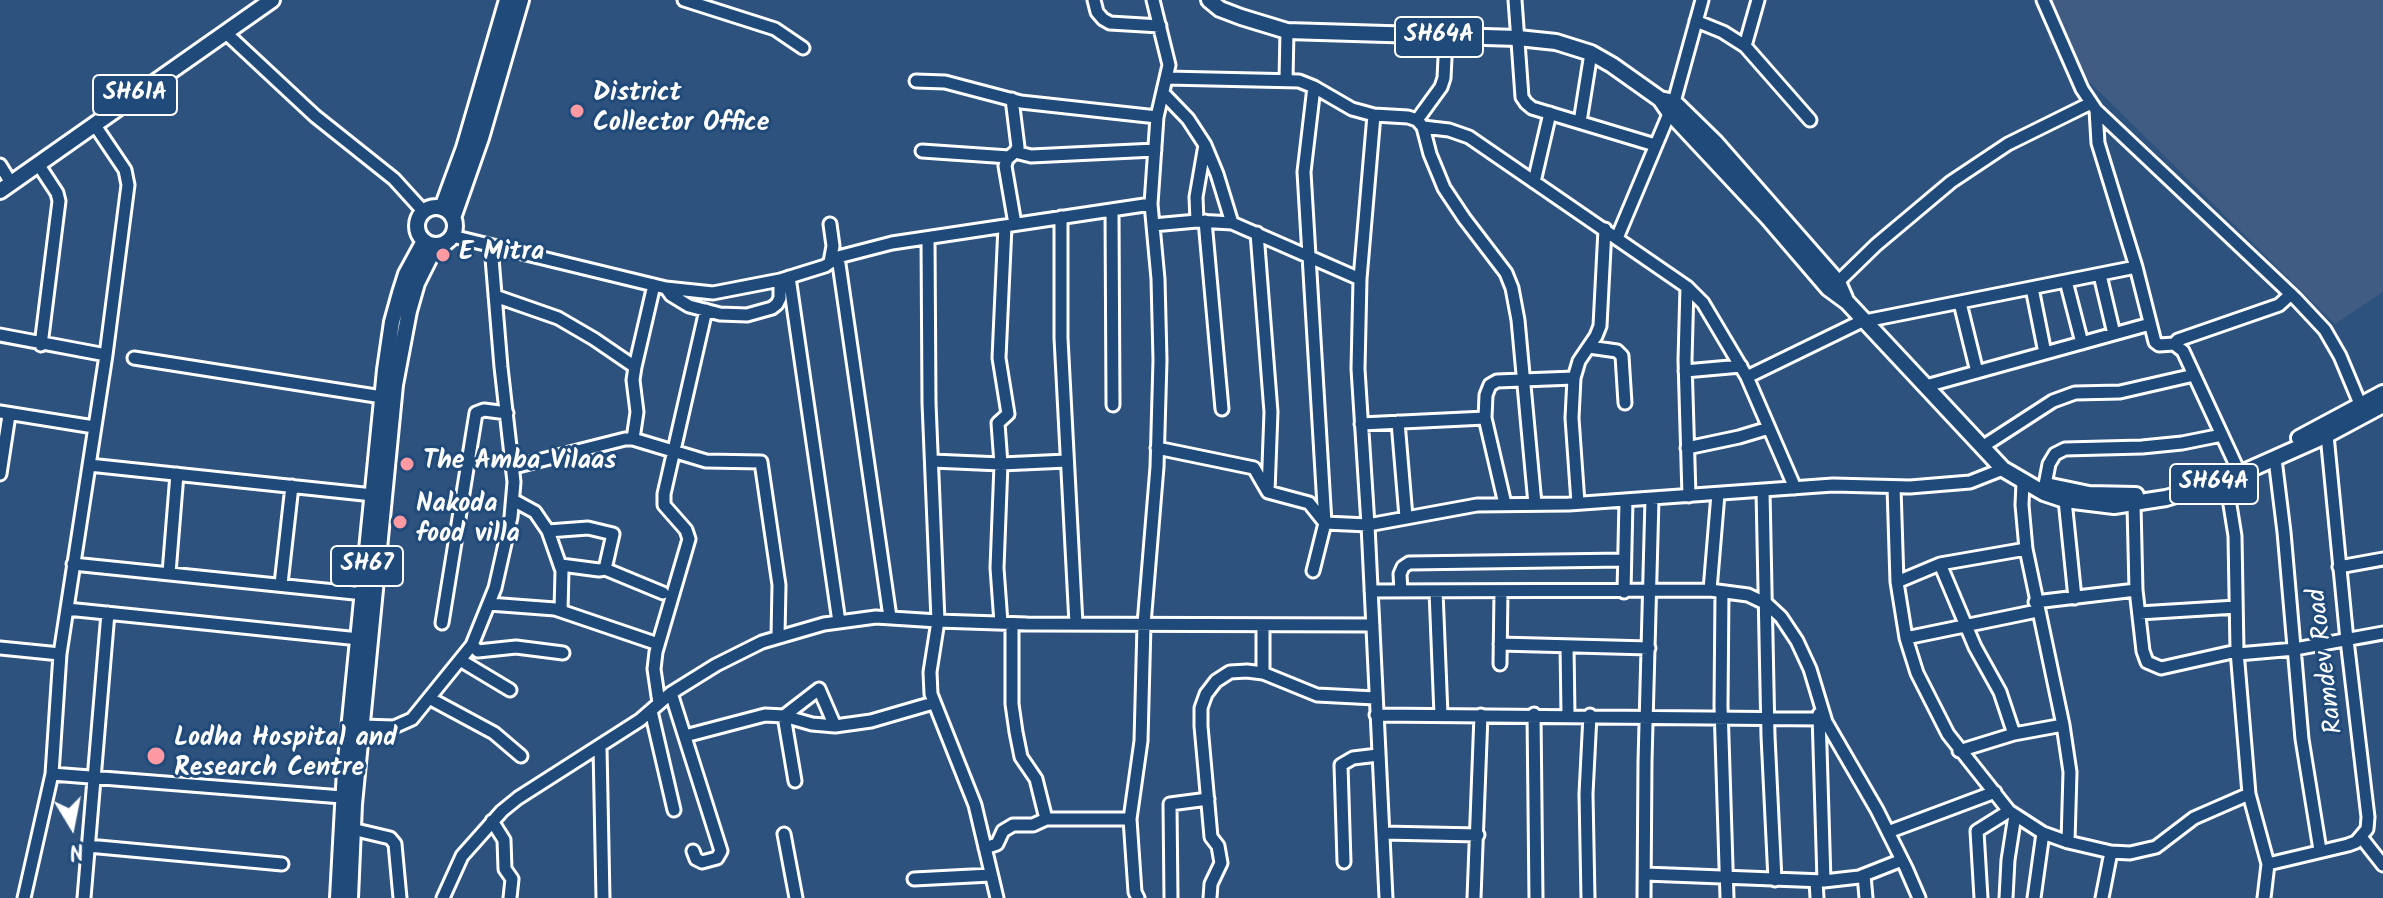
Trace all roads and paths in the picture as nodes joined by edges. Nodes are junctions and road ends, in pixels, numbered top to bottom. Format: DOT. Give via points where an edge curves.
graph roads {
  1 [pos="272,0"];
  2 [pos="507,0"];
  3 [pos="521,0"];
  4 [pos="684,0"];
  5 [pos="1094,0"];
  6 [pos="1153,0"];
  7 [pos="1515,0"];
  8 [pos="1702,0"];
  9 [pos="1758,0"];
  10 [pos="2043,0"];
  11 [pos="1219,3"];
  12 [pos="1696,21"];
  13 [pos="1160,26"];
  14 [pos="1287,31"];
  15 [pos="226,33"];
  16 [pos="1446,38"];
  17 [pos="1518,38"];
  18 [pos="1745,46"];
  19 [pos="803,48"];
  20 [pos="1591,53"];
  21 [pos="1167,78"];
  22 [pos="1286,80"];
  23 [pos="916,81"];
  24 [pos="1314,87"];
  25 [pos="1163,93"];
  26 [pos="1012,99"];
  27 [pos="1668,104"];
  28 [pos="2093,106"];
  29 [pos="1550,113"];
  30 [pos="1374,115"];
  31 [pos="1157,117"];
  32 [pos="1810,120"];
  33 [pos="1580,122"];
  34 [pos="1420,123"];
  35 [pos="94,124"];
  36 [pos="1205,145"];
  37 [pos="1655,145"];
  38 [pos="1155,150"];
  39 [pos="922,151"];
  40 [pos="1012,154"];
  41 [pos="38,164"];
  42 [pos="0,165"];
  43 [pos="1534,182"];
  44 [pos="6,187"];
  45 [pos="1151,204"];
  46 [pos="1112,210"];
  47 [pos="424,212"];
  48 [pos="448,213"];
  49 [pos="1061,217"];
  50 [pos="1201,221"];
  51 [pos="1232,223"];
  52 [pos="830,224"];
  53 [pos="1010,225"];
  54 [pos="1153,225"];
  55 [pos="1605,229"];
  56 [pos="1257,233"];
  57 [pos="452,236"];
  58 [pos="928,238"];
  59 [pos="1617,238"];
  60 [pos="430,243"];
  61 [pos="491,246"];
  62 [pos="1308,256"];
  63 [pos="834,260"];
  64 [pos="2136,267"];
  65 [pos="2100,275"];
  66 [pos="784,279"];
  67 [pos="1360,279"];
  68 [pos="2066,281"];
  69 [pos="1838,282"];
  70 [pos="660,287"];
  71 [pos="1687,287"];
  72 [pos="2032,288"];
  73 [pos="2291,294"];
  74 [pos="495,296"];
  75 [pos="1847,302"];
  76 [pos="1960,303"];
  77 [pos="706,310"];
  78 [pos="1865,322"];
  79 [pos="2150,324"];
  80 [pos="2114,334"];
  81 [pos="0,335"];
  82 [pos="2082,343"];
  83 [pos="2174,344"];
  84 [pos="41,345"];
  85 [pos="1589,347"];
  86 [pos="2045,353"];
  87 [pos="106,355"];
  88 [pos="134,358"];
  89 [pos="1741,366"];
  90 [pos="635,367"];
  91 [pos="1685,371"];
  92 [pos="1977,372"];
  93 [pos="2194,375"];
  94 [pos="1747,377"];
  95 [pos="1574,378"];
  96 [pos="1524,379"];
  97 [pos="1926,386"];
  98 [pos="2383,393"];
  99 [pos="382,397"];
  100 [pos="1625,403"];
  101 [pos="1113,405"];
  102 [pos="2383,405"];
  103 [pos="1222,409"];
  104 [pos="2363,410"];
  105 [pos="5,413"];
  106 [pos="507,413"];
  107 [pos="1485,418"];
  108 [pos="1398,422"];
  109 [pos="1361,424"];
  110 [pos="94,427"];
  111 [pos="1769,428"];
  112 [pos="2222,435"];
  113 [pos="2327,435"];
  114 [pos="633,439"];
  115 [pos="1982,447"];
  116 [pos="1157,448"];
  117 [pos="1687,448"];
  118 [pos="672,452"];
  119 [pos="2275,459"];
  120 [pos="932,461"];
  121 [pos="1067,461"];
  122 [pos="1001,464"];
  123 [pos="89,465"];
  124 [pos="514,467"];
  125 [pos="2003,469"];
  126 [pos="2234,473"];
  127 [pos="0,474"];
  128 [pos="177,474"];
  129 [pos="292,486"];
  130 [pos="1894,487"];
  131 [pos="2036,487"];
  132 [pos="1795,488"];
  133 [pos="1763,491"];
  134 [pos="1268,492"];
  135 [pos="1718,494"];
  136 [pos="373,495"];
  137 [pos="1689,496"];
  138 [pos="1652,499"];
  139 [pos="513,500"];
  140 [pos="1626,500"];
  141 [pos="2065,500"];
  142 [pos="1578,503"];
  143 [pos="1505,504"];
  144 [pos="1535,504"];
  145 [pos="2134,505"];
  146 [pos="1406,517"];
  147 [pos="1325,523"];
  148 [pos="1368,525"];
  149 [pos="548,531"];
  150 [pos="2026,549"];
  151 [pos="2383,559"];
  152 [pos="1624,560"];
  153 [pos="73,564"];
  154 [pos="1940,564"];
  155 [pos="561,565"];
  156 [pos="2339,567"];
  157 [pos="605,569"];
  158 [pos="1313,571"];
  159 [pos="169,573"];
  160 [pos="1897,582"];
  161 [pos="281,584"];
  162 [pos="2136,590"];
  163 [pos="1371,591"];
  164 [pos="1401,591"];
  165 [pos="1436,591"];
  166 [pos="1716,591"];
  167 [pos="1501,592"];
  168 [pos="1624,592"];
  169 [pos="1651,592"];
  170 [pos="663,593"];
  171 [pos="364,594"];
  172 [pos="2075,598"];
  173 [pos="489,604"];
  174 [pos="1767,604"];
  175 [pos="2036,607"];
  176 [pos="2236,607"];
  177 [pos="67,609"];
  178 [pos="561,611"];
  179 [pos="108,613"];
  180 [pos="2139,613"];
  181 [pos="890,617"];
  182 [pos="938,621"];
  183 [pos="839,622"];
  184 [pos="442,623"];
  185 [pos="1007,624"];
  186 [pos="1076,624"];
  187 [pos="1144,624"];
  188 [pos="1263,625"];
  189 [pos="1373,625"];
  190 [pos="1968,625"];
  191 [pos="2383,633"];
  192 [pos="778,636"];
  193 [pos="1906,638"];
  194 [pos="359,639"];
  195 [pos="2347,640"];
  196 [pos="658,644"];
  197 [pos="1500,644"];
  198 [pos="472,645"];
  199 [pos="1567,646"];
  200 [pos="0,648"];
  201 [pos="1649,648"];
  202 [pos="2295,649"];
  203 [pos="563,653"];
  204 [pos="2238,653"];
  205 [pos="60,654"];
  206 [pos="460,660"];
  207 [pos="1500,664"];
  208 [pos="1263,673"];
  209 [pos="510,690"];
  210 [pos="671,693"];
  211 [pos="429,698"];
  212 [pos="1375,698"];
  213 [pos="933,703"];
  214 [pos="1819,705"];
  215 [pos="655,707"];
  216 [pos="1534,714"];
  217 [pos="1376,715"];
  218 [pos="1441,715"];
  219 [pos="1481,715"];
  220 [pos="1568,715"];
  221 [pos="1590,715"];
  222 [pos="784,716"];
  223 [pos="1646,717"];
  224 [pos="1722,718"];
  225 [pos="1819,719"];
  226 [pos="1768,720"];
  227 [pos="2063,725"];
  228 [pos="362,726"];
  229 [pos="835,726"];
  230 [pos="2014,734"];
  231 [pos="685,736"];
  232 [pos="600,747"];
  233 [pos="1959,751"];
  234 [pos="1378,755"];
  235 [pos="521,756"];
  236 [pos="52,774"];
  237 [pos="93,777"];
  238 [pos="795,781"];
  239 [pos="1995,792"];
  240 [pos="2249,794"];
  241 [pos="342,797"];
  242 [pos="1208,799"];
  243 [pos="674,810"];
  244 [pos="2012,813"];
  245 [pos="1046,819"];
  246 [pos="1130,819"];
  247 [pos="492,821"];
  248 [pos="352,829"];
  249 [pos="1888,832"];
  250 [pos="1383,833"];
  251 [pos="2043,833"];
  252 [pos="784,834"];
  253 [pos="1478,835"];
  254 [pos="2361,837"];
  255 [pos="2068,842"];
  256 [pos="88,846"];
  257 [pos="985,848"];
  258 [pos="2320,850"];
  259 [pos="693,851"];
  260 [pos="2111,852"];
  261 [pos="1902,860"];
  262 [pos="1344,862"];
  263 [pos="282,864"];
  264 [pos="2268,864"];
  265 [pos="2383,865"];
  266 [pos="1645,874"];
  267 [pos="991,875"];
  268 [pos="1864,875"];
  269 [pos="1726,878"];
  270 [pos="914,879"];
  271 [pos="1775,880"];
  272 [pos="1820,881"];
  273 [pos="24,898"];
  274 [pos="84,898"];
  275 [pos="338,898"];
  276 [pos="350,898"];
  277 [pos="400,898"];
  278 [pos="443,898"];
  279 [pos="510,898"];
  280 [pos="603,898"];
  281 [pos="796,898"];
  282 [pos="997,898"];
  283 [pos="1138,898"];
  284 [pos="1171,898"];
  285 [pos="1210,898"];
  286 [pos="1386,898"];
  287 [pos="1474,898"];
  288 [pos="1536,898"];
  289 [pos="1588,898"];
  290 [pos="1644,898"];
  291 [pos="1727,898"];
  292 [pos="1817,898"];
  293 [pos="1866,898"];
  294 [pos="1919,898"];
  295 [pos="1981,898"];
  296 [pos="2006,898"];
  297 [pos="2034,898"];
  298 [pos="2102,898"];
  299 [pos="2264,898"];
  1 -- 15 [label="main road, SH61A"];
  2 -- 48 [label="main road"];
  3 -- 48 [label="main road" via="481,138"];
  4 -- 19 [label="street" via="775,29"];
  5 -- 13 [label="street" via="1097,12 1110,23"];
  6 -- 13 [label="street"];
  7 -- 17 [label="street"];
  8 -- 12 [label="street"];
  9 -- 18 [label="street"];
  10 -- 28 [label="street"];
  11 -- 14 [label="main road, SH64A"];
  12 -- 18 [label="street"];
  12 -- 27 [label="street"];
  13 -- 21 [label="street"];
  14 -- 16 [label="main road, SH64A"];
  14 -- 22 [label="street"];
  15 -- 35 [label="main road, SH61A"];
  15 -- 47 [label="street" via="315,116 394,179"];
  16 -- 17 [label="main road, SH64A"];
  16 -- 34 [label="street" via="1441,87"];
  17 -- 20 [label="main road, SH64A"];
  17 -- 29 [label="street" via="1522,97 1532,108"];
  18 -- 32 [label="street"];
  20 -- 27 [label="main road, SH64A"];
  20 -- 33 [label="street"];
  21 -- 22 [label="street"];
  21 -- 25 [label="street"];
  22 -- 24 [label="street"];
  23 -- 26 [label="street" via="945,82"];
  24 -- 30 [label="street"];
  24 -- 62 [label="street" via="1304,172"];
  25 -- 31 [label="street"];
  25 -- 36 [label="street"];
  26 -- 31 [label="street"];
  26 -- 40 [label="street" via="1018,147"];
  27 -- 37 [label="street"];
  27 -- 69 [label="main road, SH64A" via="1737,166"];
  27 -- 75 [label="main road, SH64A" via="1828,288"];
  28 -- 64 [label="street" via="2098,143"];
  28 -- 69 [label="street" via="2008,144 1951,182"];
  28 -- 73 [label="street"];
  29 -- 33 [label="street"];
  29 -- 43 [label="street"];
  30 -- 34 [label="street" via="1398,115"];
  30 -- 67 [label="street"];
  31 -- 38 [label="street"];
  33 -- 37 [label="street"];
  34 -- 43 [label="street" via="1469,137"];
  34 -- 96 [label="street" via="1444,188 1506,273"];
  35 -- 41 [label="main road, SH61A"];
  35 -- 87 [label="street" via="125,170 128,185"];
  36 -- 50 [label="street" via="1196,197"];
  36 -- 51 [label="street"];
  37 -- 59 [label="street"];
  38 -- 40 [label="street"];
  38 -- 45 [label="street"];
  39 -- 40 [label="street"];
  40 -- 53 [label="street" via="1006,161"];
  41 -- 44 [label="main road, SH61A"];
  41 -- 84 [label="street" via="59,201"];
  42 -- 44 [label="street"];
  43 -- 55 [label="street"];
  45 -- 46 [label="street"];
  45 -- 54 [label="street"];
  46 -- 49 [label="street"];
  46 -- 101 [label="street"];
  47 -- 48 [label="main road" via="435,207"];
  47 -- 60 [label="main road, SH67" via="417,230"];
  48 -- 57 [label="main road" via="455,224"];
  49 -- 53 [label="street"];
  49 -- 121 [label="street"];
  50 -- 51 [label="street"];
  50 -- 54 [label="street"];
  50 -- 103 [label="street"];
  51 -- 56 [label="street"];
  52 -- 63 [label="street"];
  53 -- 58 [label="street"];
  53 -- 122 [label="street" via="999,358 1008,414 998,423"];
  54 -- 116 [label="street" via="1160,360"];
  55 -- 59 [label="street"];
  55 -- 85 [label="street" via="1600,326"];
  56 -- 62 [label="street"];
  56 -- 134 [label="street" via="1271,412"];
  57 -- 60 [label="main road" via="442,244"];
  57 -- 61 [label="street"];
  58 -- 63 [label="street"];
  58 -- 120 [label="street"];
  59 -- 71 [label="street"];
  60 -- 99 [label="main road, SH67" via="406,274 392,322"];
  60 -- 228 [label="main road, SH67" via="402,340"];
  61 -- 70 [label="street"];
  61 -- 74 [label="street"];
  62 -- 67 [label="street"];
  62 -- 147 [label="street"];
  63 -- 66 [label="street"];
  63 -- 181 [label="street"];
  64 -- 65 [label="street"];
  64 -- 79 [label="street"];
  65 -- 68 [label="street"];
  65 -- 80 [label="street"];
  66 -- 70 [label="street" via="713,293"];
  66 -- 77 [label="street" via="772,308 733,316"];
  66 -- 183 [label="street"];
  67 -- 109 [label="street"];
  68 -- 72 [label="street"];
  68 -- 82 [label="street"];
  69 -- 75 [label="main road, SH64A"];
  70 -- 77 [label="street"];
  70 -- 90 [label="street"];
  71 -- 89 [label="street" via="1703,303"];
  71 -- 91 [label="street"];
  72 -- 76 [label="street"];
  72 -- 86 [label="street"];
  73 -- 83 [label="street" via="2279,305"];
  73 -- 104 [label="street" via="2325,330"];
  74 -- 90 [label="street" via="558,318"];
  74 -- 106 [label="street"];
  75 -- 78 [label="main road, SH64A"];
  76 -- 78 [label="street"];
  76 -- 92 [label="street"];
  77 -- 118 [label="street"];
  78 -- 94 [label="street"];
  78 -- 97 [label="main road, SH64A"];
  79 -- 80 [label="street"];
  79 -- 83 [label="street" via="2155,342"];
  80 -- 82 [label="street"];
  81 -- 84 [label="street"];
  82 -- 86 [label="street"];
  83 -- 93 [label="street"];
  84 -- 87 [label="street"];
  85 -- 95 [label="street"];
  85 -- 100 [label="street" via="1622,356"];
  86 -- 92 [label="street"];
  87 -- 110 [label="street"];
  88 -- 99 [label="street"];
  89 -- 91 [label="street"];
  89 -- 94 [label="street"];
  90 -- 114 [label="street"];
  91 -- 117 [label="street"];
  92 -- 97 [label="street"];
  93 -- 112 [label="street"];
  93 -- 115 [label="street" via="2120,392 2075,393 2053,401"];
  94 -- 111 [label="street"];
  95 -- 96 [label="street"];
  95 -- 142 [label="street"];
  96 -- 107 [label="street" via="1490,385"];
  96 -- 144 [label="street"];
  97 -- 115 [label="main road, SH64A"];
  98 -- 104 [label="main road, SH64A"];
  99 -- 136 [label="main road, SH67"];
  102 -- 104 [label="main road, SH64A"];
  104 -- 113 [label="main road, SH64A"];
  104 -- 126 [label="main road, SH64A"];
  105 -- 110 [label="street"];
  105 -- 127 [label="street"];
  106 -- 124 [label="street"];
  106 -- 184 [label="street" via="476,413"];
  107 -- 108 [label="street"];
  107 -- 143 [label="street"];
  108 -- 109 [label="street"];
  108 -- 146 [label="street"];
  109 -- 148 [label="street"];
  110 -- 123 [label="street"];
  111 -- 117 [label="street"];
  111 -- 132 [label="street"];
  112 -- 126 [label="street"];
  112 -- 131 [label="street" via="2142,447 2065,449 2055,454"];
  113 -- 119 [label="main road, SH64A"];
  113 -- 156 [label="street, Ramdev Road"];
  114 -- 118 [label="street"];
  114 -- 124 [label="street"];
  115 -- 125 [label="main road, SH64A"];
  116 -- 134 [label="street" via="1254,468"];
  116 -- 187 [label="street"];
  117 -- 137 [label="street"];
  118 -- 192 [label="street" via="706,461 763,465 779,585"];
  118 -- 196 [label="street" via="664,502 689,539"];
  119 -- 126 [label="main road, SH64A"];
  119 -- 202 [label="street, Ramdev Road"];
  120 -- 122 [label="street"];
  120 -- 182 [label="street"];
  121 -- 122 [label="street"];
  121 -- 186 [label="street"];
  122 -- 185 [label="street" via="997,568"];
  123 -- 128 [label="street"];
  123 -- 153 [label="street"];
  124 -- 139 [label="street"];
  125 -- 130 [label="street" via="1970,482"];
  125 -- 131 [label="main road, SH64A"];
  126 -- 131 [label="main road, SH64A" via="2124,496"];
  126 -- 145 [label="main road, SH64A"];
  126 -- 176 [label="street"];
  128 -- 129 [label="street"];
  128 -- 159 [label="street"];
  129 -- 136 [label="street"];
  129 -- 161 [label="street"];
  130 -- 132 [label="street"];
  130 -- 160 [label="street"];
  131 -- 141 [label="main road, SH64A"];
  131 -- 150 [label="street" via="2022,505"];
  132 -- 133 [label="street"];
  133 -- 135 [label="street"];
  133 -- 174 [label="street"];
  134 -- 147 [label="street" via="1309,503"];
  135 -- 137 [label="street"];
  135 -- 166 [label="street"];
  136 -- 171 [label="main road, SH67"];
  137 -- 138 [label="street"];
  138 -- 140 [label="street"];
  138 -- 169 [label="street"];
  139 -- 149 [label="street" via="535,512"];
  139 -- 173 [label="street"];
  140 -- 142 [label="street"];
  140 -- 152 [label="street"];
  141 -- 145 [label="main road, SH64A"];
  141 -- 172 [label="street"];
  142 -- 144 [label="street"];
  143 -- 144 [label="street"];
  143 -- 146 [label="street"];
  145 -- 162 [label="street"];
  146 -- 148 [label="street"];
  147 -- 148 [label="street"];
  147 -- 158 [label="street"];
  148 -- 163 [label="street"];
  149 -- 155 [label="street"];
  149 -- 157 [label="street" via="588,528 613,534"];
  150 -- 154 [label="street"];
  150 -- 175 [label="street"];
  151 -- 156 [label="street"];
  152 -- 164 [label="street" via="1409,563 1400,574"];
  152 -- 168 [label="street"];
  153 -- 159 [label="street"];
  153 -- 177 [label="street"];
  154 -- 160 [label="street"];
  154 -- 190 [label="street"];
  155 -- 157 [label="street"];
  155 -- 178 [label="street"];
  156 -- 195 [label="street, Ramdev Road"];
  157 -- 170 [label="street"];
  159 -- 161 [label="street"];
  160 -- 193 [label="street"];
  161 -- 171 [label="street"];
  162 -- 172 [label="street"];
  162 -- 180 [label="street"];
  163 -- 164 [label="street"];
  163 -- 189 [label="street"];
  164 -- 165 [label="street"];
  165 -- 167 [label="street"];
  165 -- 218 [label="street"];
  166 -- 169 [label="street"];
  166 -- 174 [label="street" via="1748,595"];
  166 -- 224 [label="street"];
  167 -- 168 [label="street"];
  167 -- 197 [label="street"];
  168 -- 169 [label="street"];
  169 -- 201 [label="street"];
  171 -- 194 [label="main road, SH67"];
  172 -- 175 [label="street"];
  173 -- 178 [label="street"];
  173 -- 198 [label="street"];
  174 -- 214 [label="street" via="1797,641"];
  174 -- 226 [label="street"];
  175 -- 190 [label="street"];
  175 -- 227 [label="street"];
  176 -- 180 [label="street"];
  176 -- 204 [label="street"];
  177 -- 179 [label="street"];
  177 -- 205 [label="street"];
  178 -- 196 [label="street"];
  179 -- 194 [label="street"];
  179 -- 237 [label="street"];
  180 -- 204 [label="street" via="2143,651 2153,666"];
  181 -- 182 [label="street"];
  181 -- 183 [label="street"];
  182 -- 185 [label="street"];
  182 -- 213 [label="street" via="929,682"];
  183 -- 192 [label="street"];
  185 -- 186 [label="street"];
  185 -- 245 [label="street" via="1016,732"];
  186 -- 187 [label="street"];
  187 -- 188 [label="street"];
  187 -- 246 [label="street" via="1141,741"];
  188 -- 189 [label="street"];
  188 -- 208 [label="street"];
  189 -- 212 [label="street"];
  190 -- 193 [label="street"];
  190 -- 230 [label="street"];
  191 -- 195 [label="street"];
  192 -- 210 [label="street"];
  193 -- 233 [label="street" via="1917,673"];
  194 -- 241 [label="main road, SH67"];
  195 -- 202 [label="street"];
  195 -- 254 [label="street, Ramdev Road" via="2368,817"];
  196 -- 215 [label="street"];
  197 -- 199 [label="street"];
  197 -- 207 [label="street"];
  198 -- 203 [label="street" via="478,651 516,647"];
  198 -- 206 [label="street"];
  199 -- 201 [label="street"];
  199 -- 220 [label="street"];
  200 -- 205 [label="street"];
  201 -- 223 [label="street"];
  202 -- 204 [label="street"];
  202 -- 258 [label="street, Ramdev Road" via="2302,739"];
  204 -- 240 [label="street"];
  205 -- 236 [label="street"];
  206 -- 209 [label="street"];
  206 -- 211 [label="street"];
  208 -- 212 [label="street" via="1317,695"];
  208 -- 242 [label="street" via="1230,672 1206,694 1201,726"];
  210 -- 215 [label="street"];
  210 -- 231 [label="street"];
  211 -- 228 [label="street" via="404,724"];
  211 -- 235 [label="street" via="494,733"];
  212 -- 217 [label="street"];
  213 -- 229 [label="street"];
  213 -- 257 [label="street" via="975,805"];
  214 -- 225 [label="street"];
  214 -- 249 [label="street"];
  215 -- 232 [label="street"];
  215 -- 243 [label="street"];
  216 -- 219 [label="street"];
  216 -- 220 [label="street"];
  216 -- 288 [label="street"];
  217 -- 218 [label="street"];
  217 -- 234 [label="street"];
  218 -- 219 [label="street"];
  219 -- 253 [label="street"];
  220 -- 221 [label="street"];
  221 -- 223 [label="street"];
  221 -- 289 [label="street"];
  222 -- 229 [label="street"];
  222 -- 229 [label="street" via="819,689"];
  222 -- 231 [label="street" via="765,715"];
  222 -- 238 [label="street"];
  223 -- 224 [label="street"];
  223 -- 266 [label="street"];
  224 -- 226 [label="street"];
  224 -- 269 [label="street"];
  225 -- 226 [label="street"];
  225 -- 272 [label="street"];
  226 -- 271 [label="street"];
  227 -- 230 [label="street"];
  227 -- 255 [label="street" via="2070,772"];
  228 -- 248 [label="main road, SH67"];
  230 -- 233 [label="street"];
  231 -- 259 [label="street" via="721,851 717,858 702,862"];
  232 -- 247 [label="street" via="518,798"];
  232 -- 280 [label="street"];
  233 -- 239 [label="street"];
  234 -- 250 [label="street"];
  234 -- 262 [label="street" via="1341,765"];
  236 -- 237 [label="street"];
  236 -- 273 [label="street"];
  237 -- 241 [label="street"];
  237 -- 256 [label="street"];
  239 -- 244 [label="street"];
  239 -- 249 [label="street"];
  240 -- 260 [label="street" via="2194,818 2156,847"];
  240 -- 264 [label="street"];
  241 -- 275 [label="main road, SH67"];
  242 -- 284 [label="street" via="1170,804"];
  242 -- 285 [label="street" via="1211,837 1221,863"];
  244 -- 251 [label="street"];
  244 -- 295 [label="street" via="1977,831"];
  244 -- 296 [label="street"];
  245 -- 246 [label="street"];
  245 -- 257 [label="street" via="1008,827 997,844"];
  246 -- 283 [label="street"];
  247 -- 278 [label="street" via="462,856"];
  247 -- 279 [label="street" via="504,840"];
  248 -- 276 [label="main road, SH67"];
  248 -- 277 [label="street" via="390,838 395,844"];
  249 -- 261 [label="street"];
  250 -- 253 [label="street"];
  250 -- 286 [label="street"];
  251 -- 255 [label="street"];
  251 -- 297 [label="street"];
  252 -- 281 [label="street"];
  253 -- 287 [label="street"];
  254 -- 258 [label="street"];
  254 -- 265 [label="street"];
  255 -- 260 [label="street"];
  256 -- 263 [label="street"];
  256 -- 274 [label="street"];
  257 -- 267 [label="street"];
  258 -- 264 [label="street"];
  260 -- 298 [label="street"];
  261 -- 268 [label="street"];
  261 -- 294 [label="street"];
  264 -- 299 [label="street"];
  266 -- 269 [label="street"];
  266 -- 290 [label="street"];
  267 -- 270 [label="street"];
  267 -- 282 [label="street"];
  268 -- 272 [label="street"];
  268 -- 293 [label="street"];
  269 -- 271 [label="street"];
  269 -- 291 [label="street"];
  271 -- 272 [label="street"];
  272 -- 292 [label="street"];
}
